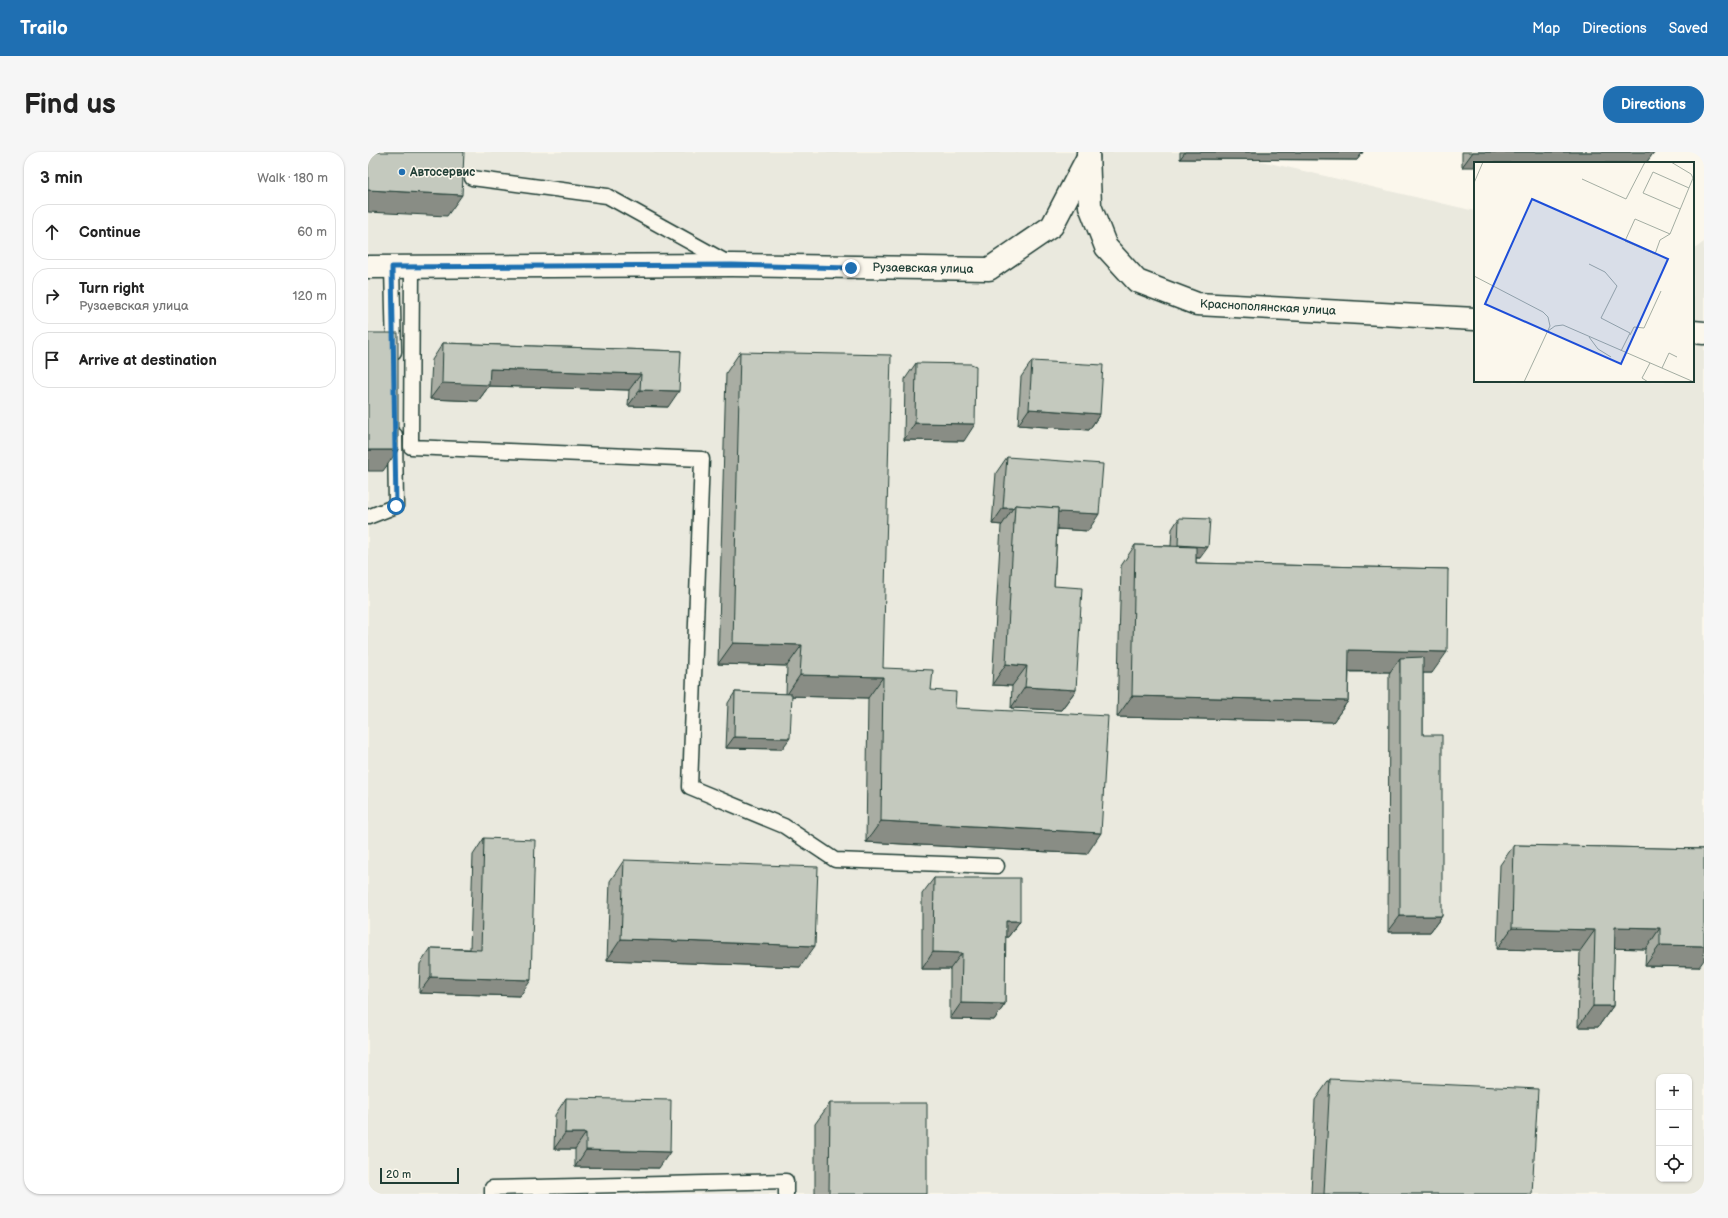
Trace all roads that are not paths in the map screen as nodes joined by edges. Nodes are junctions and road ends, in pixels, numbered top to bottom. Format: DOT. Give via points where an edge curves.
graph roads {
  1 [pos="1088,154"];
  2 [pos="472,178"];
  3 [pos="732,265"];
  4 [pos="368,267"];
  5 [pos="402,267"];
  6 [pos="1474,319"];
  7 [pos="1694,332"];
  8 [pos="1704,333"];
  9 [pos="394,362"];
  10 [pos="395,418"];
  11 [pos="368,517"];
  12 [pos="997,866"];
  13 [pos="492,1194"];
  14 [pos="786,1194"];
  1 -- 3 [label="street, Рузаевская улица" via="1052,226 989,269"];
  1 -- 6 [label="street, Краснополянская улица" via="1090,206 1106,247 1137,281 1196,304"];
  2 -- 3 [label="lane" via="607,196"];
  3 -- 5 [label="street, Рузаевская улица"];
  4 -- 5 [label="street, Рузаевская улица"];
  5 -- 9 [label="lane"];
  5 -- 12 [label="lane" via="411,447 702,459 690,787 784,826 835,860"];
  7 -- 8 [label="street"];
  10 -- 11 [label="lane" via="396,506"];
  13 -- 14 [label="lane" via="492,1188 786,1181"];
}
